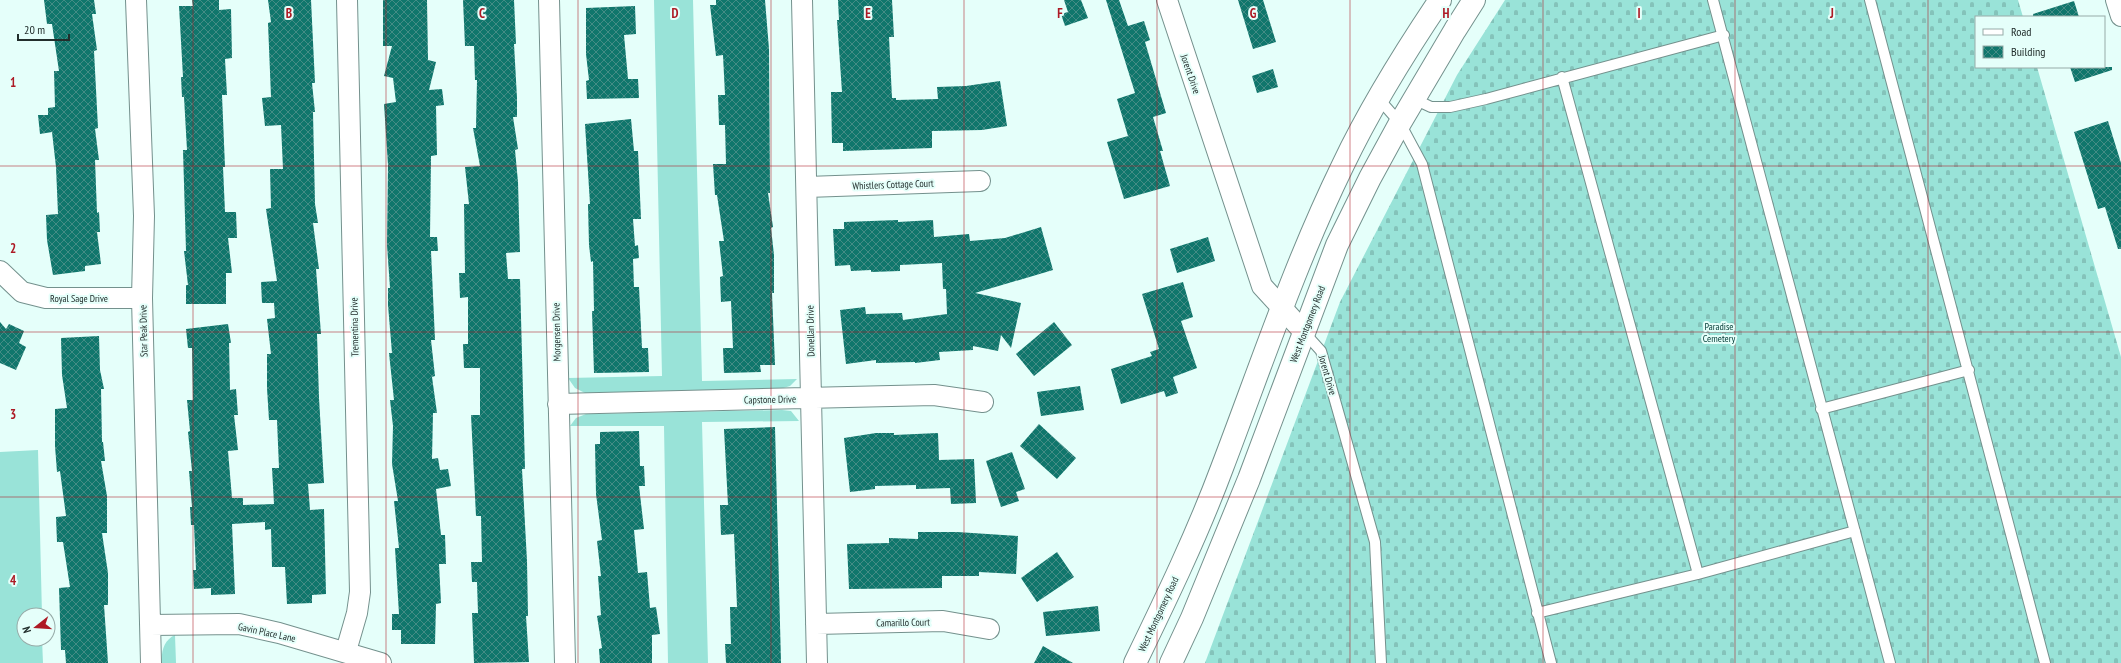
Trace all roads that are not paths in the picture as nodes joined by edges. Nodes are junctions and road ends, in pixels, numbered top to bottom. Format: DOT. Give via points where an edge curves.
graph roads {
  1 [pos="136,0"];
  2 [pos="348,0"];
  3 [pos="549,0"];
  4 [pos="802,0"];
  5 [pos="1167,0"];
  6 [pos="1440,0"];
  7 [pos="1474,0"];
  8 [pos="1713,0"];
  9 [pos="1870,0"];
  10 [pos="2116,0"];
  11 [pos="2121,16"];
  12 [pos="1724,35"];
  13 [pos="1562,77"];
  14 [pos="1414,99"];
  15 [pos="1379,100"];
  16 [pos="1400,124"];
  17 [pos="980,181"];
  18 [pos="807,187"];
  19 [pos="0,272"];
  20 [pos="142,298"];
  21 [pos="1282,307"];
  22 [pos="1303,331"];
  23 [pos="1969,370"];
  24 [pos="812,399"];
  25 [pos="983,402"];
  26 [pos="558,404"];
  27 [pos="1821,409"];
  28 [pos="1855,531"];
  29 [pos="1698,574"];
  30 [pos="1537,613"];
  31 [pos="816,624"];
  32 [pos="150,625"];
  33 [pos="989,629"];
  34 [pos="346,651"];
  35 [pos="151,663"];
  36 [pos="381,663"];
  37 [pos="565,663"];
  38 [pos="817,663"];
  39 [pos="1135,663"];
  40 [pos="1171,663"];
  41 [pos="1381,663"];
  42 [pos="1551,663"];
  43 [pos="1890,663"];
  44 [pos="2045,663"];
  1 -- 20 [label="street, Star Peak Drive" via="144,216"];
  2 -- 34 [label="street, Trementina Drive" via="360,592"];
  3 -- 26 [label="street, Morgensen Drive"];
  4 -- 18 [label="street, Donellan Drive"];
  5 -- 21 [label="street, Jorent Drive" via="1262,286"];
  6 -- 15 [label="main road, West Montgomery Road"];
  7 -- 14 [label="main road, West Montgomery Road"];
  8 -- 12 [label="lane"];
  9 -- 23 [label="lane"];
  10 -- 11 [label="street"];
  12 -- 13 [label="lane"];
  12 -- 27 [label="lane"];
  13 -- 14 [label="lane" via="1450,107 1431,107"];
  13 -- 29 [label="lane"];
  14 -- 16 [label="main road, West Montgomery Road"];
  15 -- 16 [label="lane"];
  15 -- 21 [label="main road, West Montgomery Road" via="1344,163"];
  16 -- 22 [label="main road, West Montgomery Road" via="1337,245"];
  16 -- 30 [label="lane" via="1422,164"];
  17 -- 18 [label="street, Whistlers Cottage Court"];
  18 -- 24 [label="street, Donellan Drive"];
  19 -- 20 [label="street, Royal Sage Drive" via="22,292 46,298"];
  20 -- 32 [label="street, Star Peak Drive"];
  21 -- 22 [label="street, Jorent Drive"];
  21 -- 39 [label="main road, West Montgomery Road" via="1221,471 1163,606"];
  22 -- 40 [label="main road, West Montgomery Road" via="1248,479 1192,618"];
  22 -- 41 [label="lane, Jorent Drive" via="1321,351 1376,542"];
  23 -- 27 [label="lane"];
  23 -- 44 [label="lane"];
  24 -- 25 [label="street, Capstone Drive" via="934,395"];
  24 -- 26 [label="street, Capstone Drive"];
  24 -- 31 [label="street, Donellan Drive"];
  26 -- 37 [label="street, Morgensen Drive"];
  27 -- 28 [label="lane"];
  28 -- 29 [label="lane"];
  28 -- 43 [label="lane"];
  29 -- 30 [label="lane"];
  30 -- 42 [label="lane"];
  31 -- 33 [label="street, Camarillo Court" via="943,621"];
  31 -- 38 [label="street, Donellan Drive"];
  32 -- 34 [label="street, Gavin Place Lane" via="239,624"];
  32 -- 35 [label="street, Star Peak Drive"];
  34 -- 36 [label="street, Gavin Place Lane"];
}
